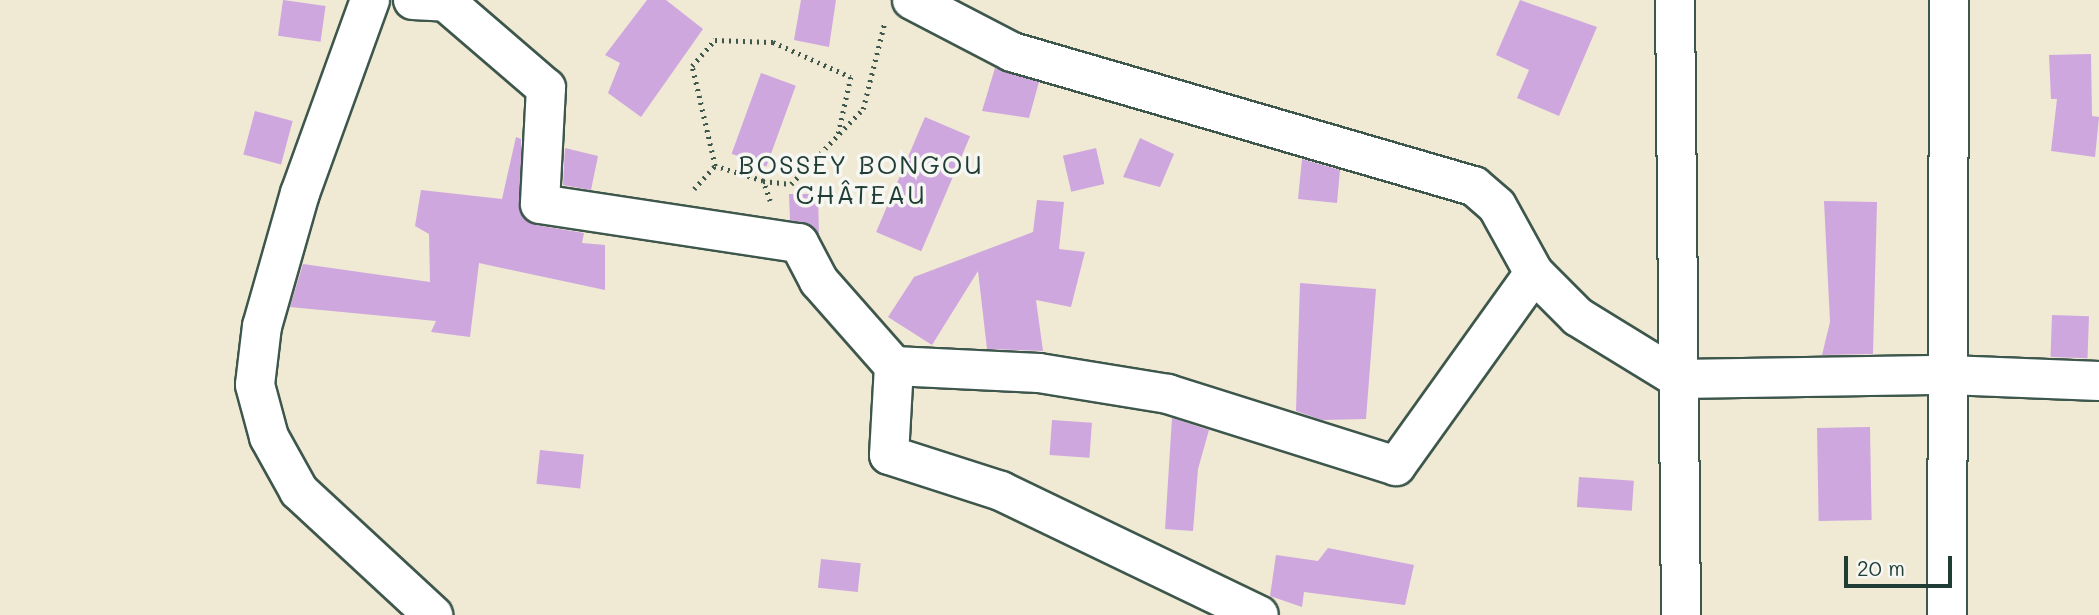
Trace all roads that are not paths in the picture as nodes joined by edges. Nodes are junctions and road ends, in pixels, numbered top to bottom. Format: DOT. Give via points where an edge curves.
graph roads {
  1 [pos="370,0"];
  2 [pos="413,0"];
  3 [pos="1675,0"];
  4 [pos="1949,0"];
  5 [pos="899,7"];
  6 [pos="1534,273"];
  7 [pos="894,366"];
  8 [pos="1948,375"];
  9 [pos="1679,379"];
  10 [pos="2099,382"];
  11 [pos="433,615"];
  12 [pos="1259,615"];
  13 [pos="1681,615"];
  14 [pos="1947,615"];
  1 -- 11 [label="street" via="300,193 261,326 255,385 269,437 299,491"];
  2 -- 7 [label="street" via="446,2 546,88 540,204 799,243 819,281"];
  3 -- 9 [label="street"];
  4 -- 8 [label="street"];
  5 -- 6 [label="street" via="1012,52 1474,186 1497,206"];
  6 -- 7 [label="street" via="1396,466 1168,394 1039,373"];
  6 -- 9 [label="street" via="1578,317"];
  7 -- 12 [label="street" via="888,455 1002,491"];
  8 -- 9 [label="street"];
  8 -- 10 [label="street"];
  8 -- 14 [label="street"];
  9 -- 13 [label="street"];
}
